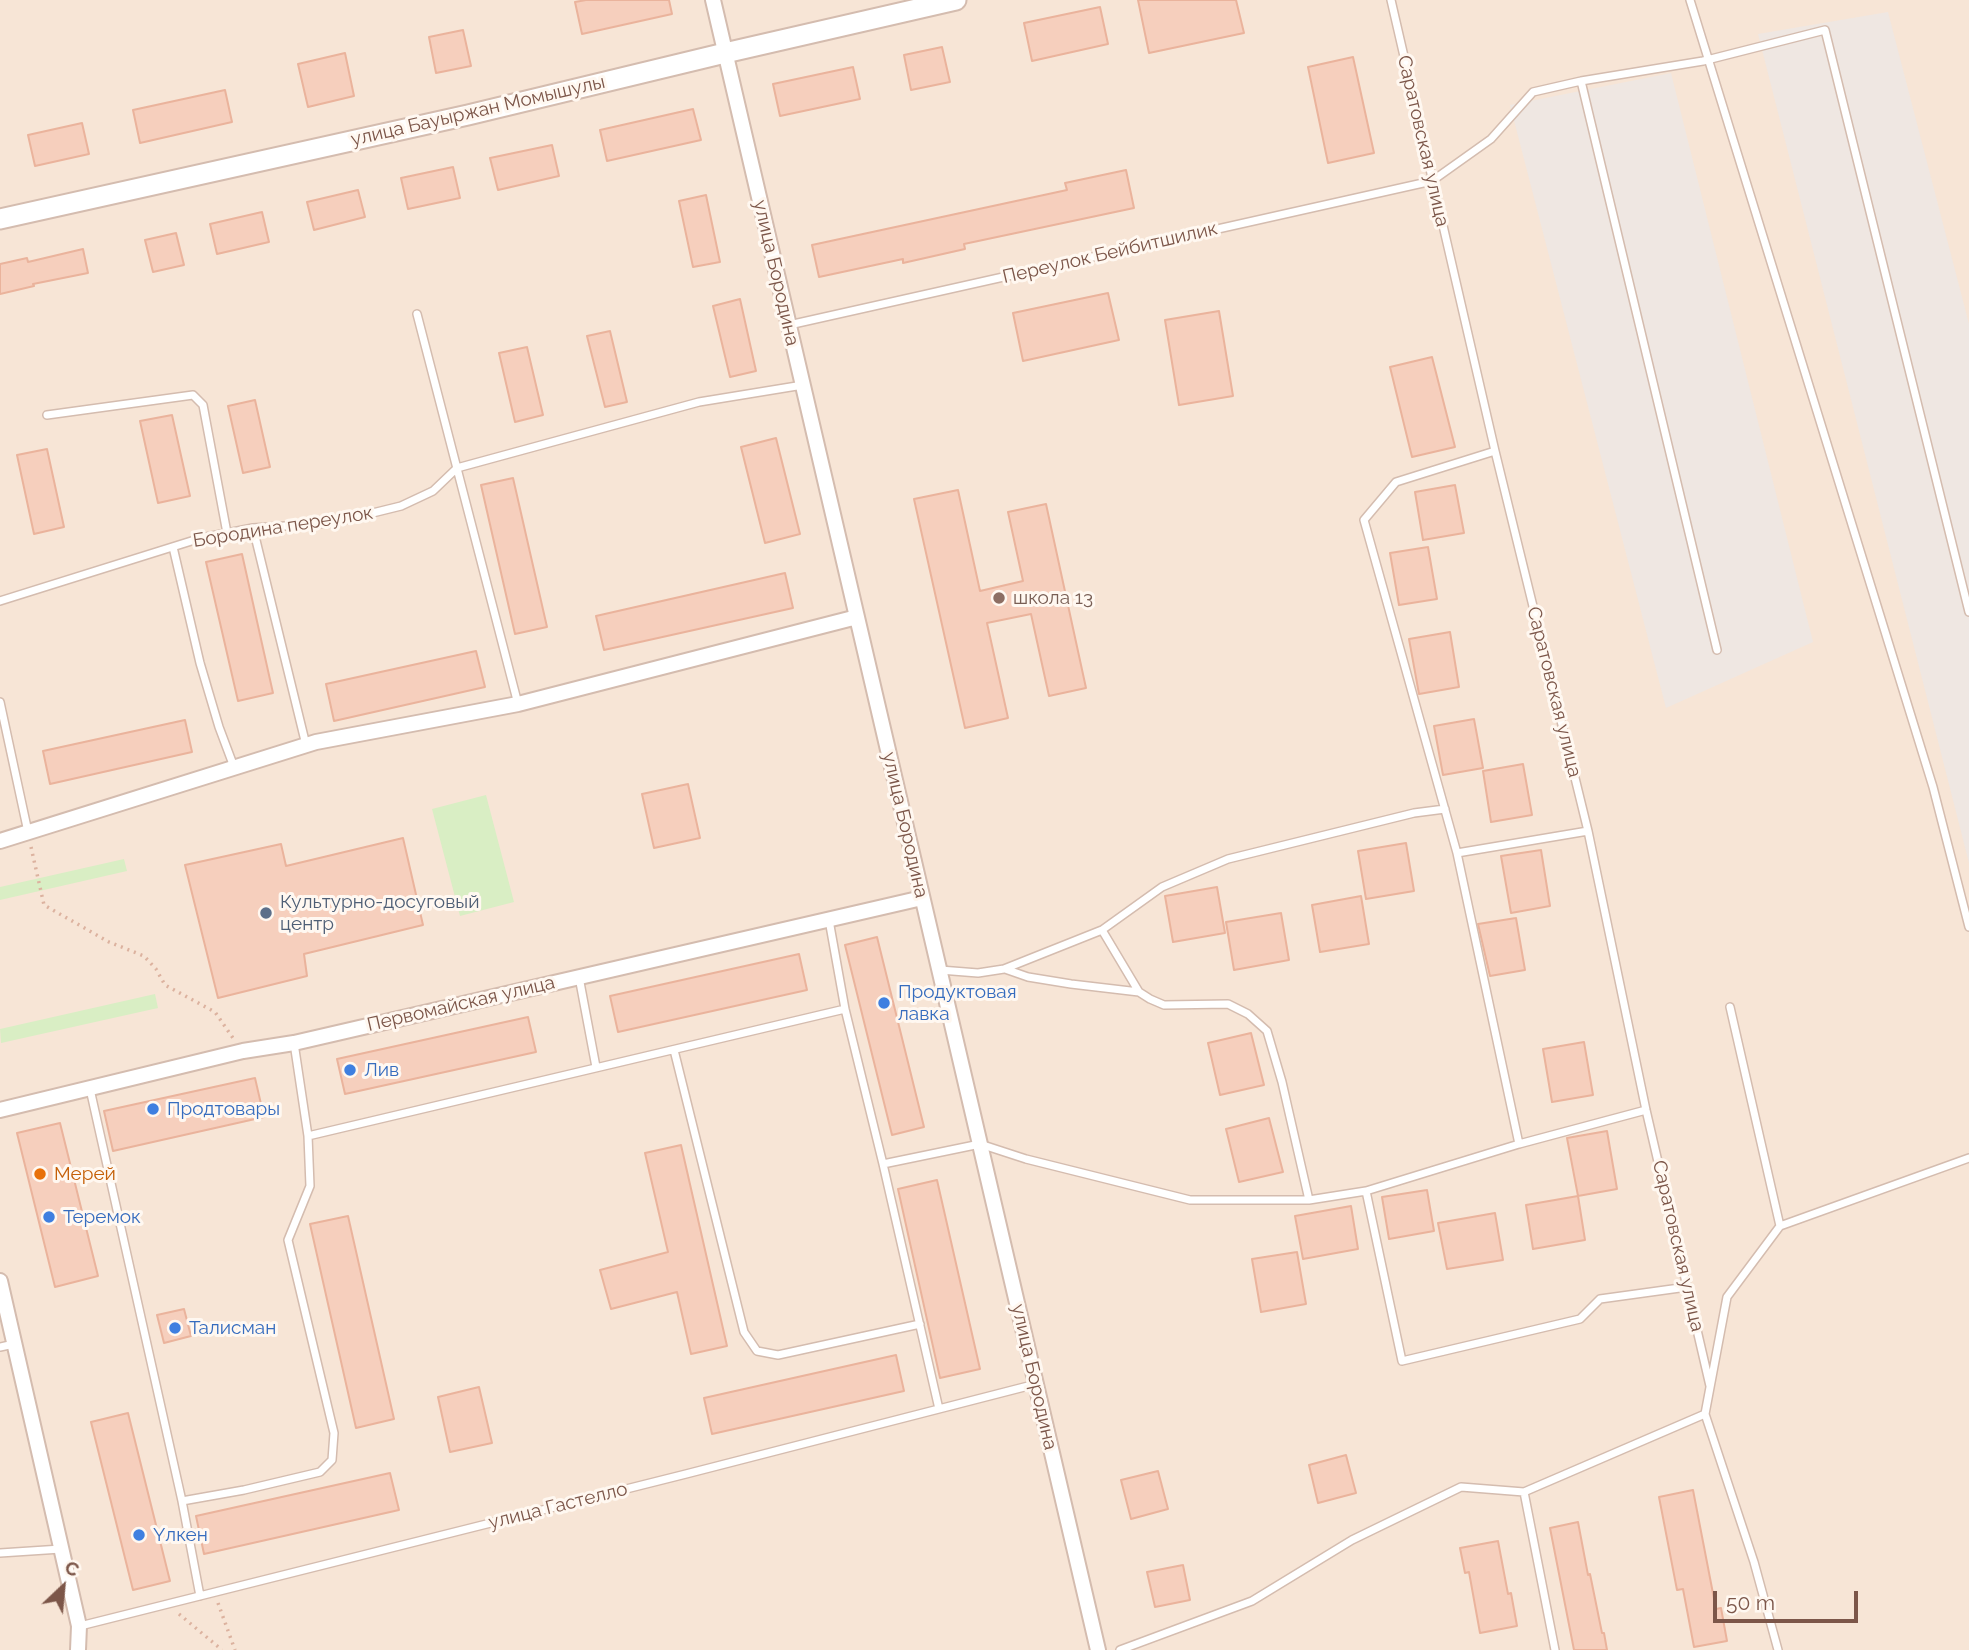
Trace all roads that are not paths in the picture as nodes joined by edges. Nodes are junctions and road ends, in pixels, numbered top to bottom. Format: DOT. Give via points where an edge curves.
graph roads {
  1 [pos="713,0"];
  2 [pos="956,0"];
  3 [pos="1391,0"];
  4 [pos="1690,0"];
  5 [pos="725,53"];
  6 [pos="1709,59"];
  7 [pos="1581,81"];
  8 [pos="1432,181"];
  9 [pos="0,219"];
  10 [pos="417,314"];
  11 [pos="788,325"];
  12 [pos="803,385"];
  13 [pos="47,415"];
  14 [pos="1494,451"];
  15 [pos="457,468"];
  16 [pos="253,528"];
  17 [pos="227,533"];
  18 [pos="173,547"];
  19 [pos="0,601"];
  20 [pos="1969,612"];
  21 [pos="857,617"];
  22 [pos="1717,650"];
  23 [pos="0,702"];
  24 [pos="518,704"];
  25 [pos="306,745"];
  26 [pos="234,767"];
  27 [pos="1445,809"];
  28 [pos="1588,831"];
  29 [pos="28,832"];
  30 [pos="0,841"];
  31 [pos="1457,853"];
  32 [pos="922,898"];
  33 [pos="829,919"];
  34 [pos="1969,927"];
  35 [pos="1102,930"];
  36 [pos="1004,969"];
  37 [pos="940,970"];
  38 [pos="579,977"];
  39 [pos="1139,992"];
  40 [pos="1730,1007"];
  41 [pos="845,1009"];
  42 [pos="294,1043"];
  43 [pos="674,1050"];
  44 [pos="596,1067"];
  45 [pos="90,1089"];
  46 [pos="0,1110"];
  47 [pos="1646,1110"];
  48 [pos="308,1136"];
  49 [pos="980,1144"];
  50 [pos="1519,1144"];
  51 [pos="1969,1158"];
  52 [pos="883,1164"];
  53 [pos="1366,1191"];
  54 [pos="1309,1200"];
  55 [pos="1780,1226"];
  56 [pos="0,1281"];
  57 [pos="1687,1287"];
  58 [pos="920,1324"];
  59 [pos="7,1345"];
  60 [pos="1036,1384"];
  61 [pos="1710,1386"];
  62 [pos="939,1409"];
  63 [pos="1704,1414"];
  64 [pos="1524,1492"];
  65 [pos="183,1501"];
  66 [pos="61,1549"];
  67 [pos="0,1553"];
  68 [pos="201,1596"];
  69 [pos="79,1626"];
  70 [pos="78,1650"];
  71 [pos="1098,1650"];
  72 [pos="1120,1650"];
  73 [pos="1555,1650"];
  74 [pos="1778,1650"];
  1 -- 5 [label="street, улица Бородина"];
  2 -- 5 [label="street, улица Бауыржан Момышулы"];
  3 -- 8 [label="lane, Саратовская улица"];
  4 -- 6 [label="lane"];
  5 -- 9 [label="street, улица Бауыржан Момышулы"];
  5 -- 11 [label="street, улица Бородина"];
  6 -- 7 [label="lane"];
  6 -- 20 [label="lane" via="1825,30"];
  6 -- 34 [label="lane" via="1933,787"];
  7 -- 8 [label="lane" via="1533,92 1491,139"];
  7 -- 22 [label="lane"];
  8 -- 11 [label="lane, Переулок Бейбитшилик"];
  8 -- 14 [label="lane, Саратовская улица"];
  10 -- 15 [label="lane"];
  11 -- 12 [label="street, улица Бородина"];
  12 -- 15 [label="lane, Бородина переулок" via="699,402"];
  12 -- 21 [label="street, улица Бородина"];
  13 -- 17 [label="lane" via="193,395 203,405"];
  14 -- 27 [label="lane" via="1396,482 1364,520"];
  14 -- 28 [label="lane, Саратовская улица"];
  15 -- 16 [label="lane, Бородина переулок" via="433,491 401,506 332,523"];
  15 -- 24 [label="lane"];
  16 -- 17 [label="lane, Бородина переулок"];
  16 -- 25 [label="lane"];
  17 -- 18 [label="lane, Бородина переулок"];
  18 -- 19 [label="lane, Бородина переулок"];
  18 -- 26 [label="lane" via="200,663"];
  21 -- 24 [label="street"];
  21 -- 32 [label="street, улица Бородина"];
  23 -- 29 [label="lane"];
  24 -- 25 [label="street"];
  25 -- 26 [label="street"];
  26 -- 29 [label="street"];
  27 -- 31 [label="lane"];
  27 -- 35 [label="lane" via="1228,859 1162,887"];
  28 -- 31 [label="lane"];
  28 -- 47 [label="lane, Саратовская улица"];
  29 -- 30 [label="street"];
  31 -- 50 [label="lane"];
  32 -- 33 [label="street, Первомайская улица"];
  32 -- 37 [label="street, улица Бородина"];
  33 -- 38 [label="street, Первомайская улица"];
  33 -- 41 [label="lane"];
  35 -- 36 [label="lane"];
  35 -- 39 [label="lane"];
  36 -- 37 [label="lane" via="978,973"];
  36 -- 39 [label="lane" via="1071,985"];
  37 -- 49 [label="street, улица Бородина"];
  38 -- 42 [label="street, Первомайская улица"];
  38 -- 44 [label="lane"];
  39 -- 54 [label="lane" via="1164,1005 1228,1004 1267,1031"];
  40 -- 55 [label="lane"];
  41 -- 43 [label="lane"];
  41 -- 52 [label="lane"];
  42 -- 45 [label="street, Первомайская улица"];
  42 -- 48 [label="lane"];
  43 -- 44 [label="lane"];
  43 -- 58 [label="lane" via="744,1332 757,1350 778,1355"];
  44 -- 48 [label="lane"];
  45 -- 46 [label="street, Первомайская улица"];
  45 -- 65 [label="lane"];
  47 -- 50 [label="lane"];
  47 -- 57 [label="lane, Саратовская улица"];
  48 -- 65 [label="lane" via="310,1186 288,1240 334,1433 332,1460 320,1472"];
  49 -- 52 [label="lane"];
  49 -- 54 [label="lane" via="1190,1200"];
  49 -- 60 [label="street, улица Бородина"];
  50 -- 53 [label="lane"];
  51 -- 55 [label="lane"];
  52 -- 58 [label="lane"];
  53 -- 54 [label="lane"];
  53 -- 57 [label="lane" via="1402,1361 1580,1319 1600,1299"];
  55 -- 61 [label="lane" via="1727,1297"];
  56 -- 59 [label="street"];
  57 -- 61 [label="lane, Саратовская улица"];
  58 -- 62 [label="lane"];
  59 -- 66 [label="street"];
  60 -- 62 [label="lane, улица Гастелло"];
  60 -- 71 [label="street, улица Бородина"];
  61 -- 63 [label="lane"];
  62 -- 68 [label="lane, улица Гастелло"];
  63 -- 64 [label="lane"];
  63 -- 74 [label="lane"];
  64 -- 72 [label="lane" via="1461,1488 1352,1541 1252,1601"];
  64 -- 73 [label="lane"];
  65 -- 68 [label="lane"];
  66 -- 67 [label="lane"];
  66 -- 69 [label="street"];
  68 -- 69 [label="lane, улица Гастелло"];
  69 -- 70 [label="street"];
}
